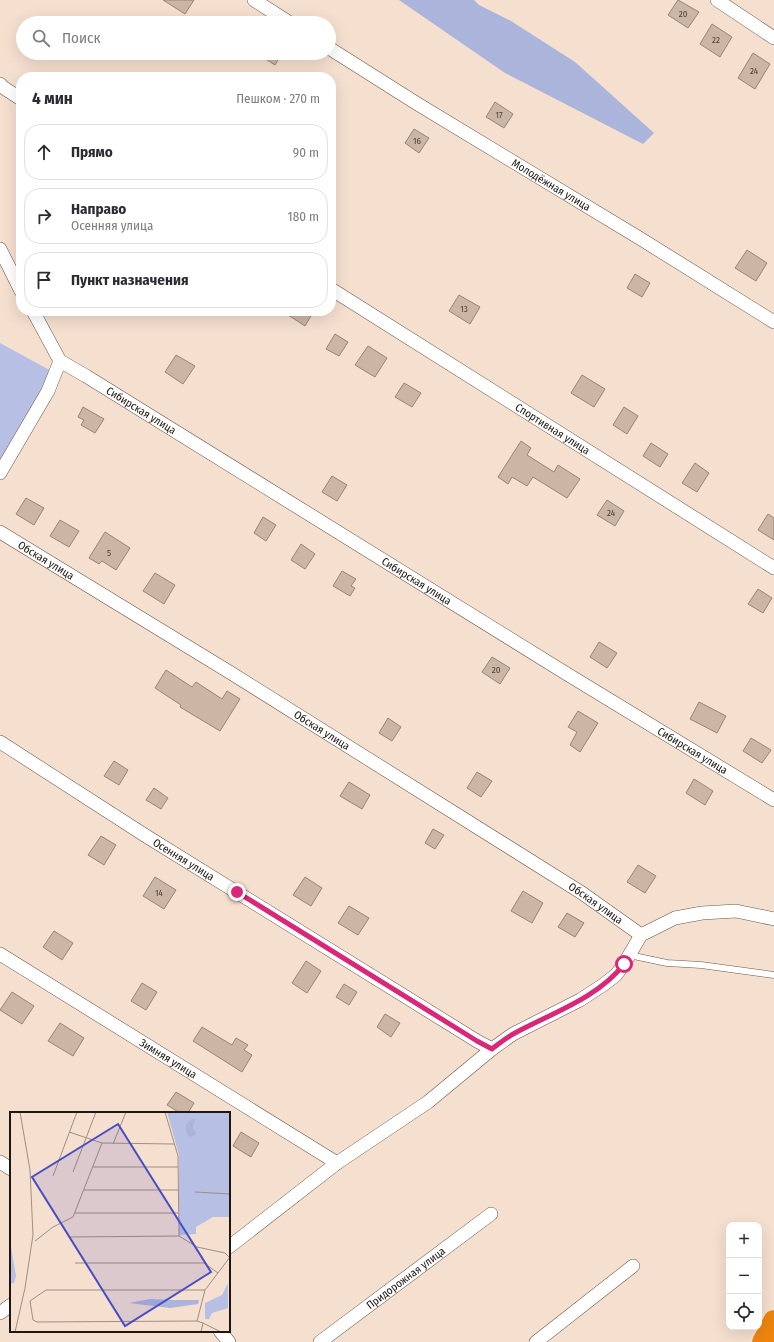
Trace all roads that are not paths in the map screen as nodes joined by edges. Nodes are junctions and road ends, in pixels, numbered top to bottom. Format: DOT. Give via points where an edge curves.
graph roads {
  1 [pos="254,0"];
  2 [pos="717,0"];
  3 [pos="279,16"];
  4 [pos="774,38"];
  5 [pos="336,52"];
  6 [pos="0,84"];
  7 [pos="16,96"];
  8 [pos="0,248"];
  9 [pos="16,281"];
  10 [pos="336,292"];
  11 [pos="36,316"];
  12 [pos="774,322"];
  13 [pos="60,361"];
  14 [pos="0,473"];
  15 [pos="0,532"];
  16 [pos="774,568"];
  17 [pos="0,742"];
  18 [pos="774,800"];
  19 [pos="774,919"];
  20 [pos="641,935"];
  21 [pos="0,954"];
  22 [pos="629,955"];
  23 [pos="774,975"];
  24 [pos="492,1049"];
  25 [pos="0,1162"];
  26 [pos="337,1163"];
  27 [pos="10,1168"];
  28 [pos="491,1214"];
  29 [pos="230,1246"];
  30 [pos="633,1266"];
  31 [pos="10,1306"];
  32 [pos="0,1313"];
  33 [pos="774,1321"];
  34 [pos="221,1332"];
  35 [pos="230,1342"];
  36 [pos="320,1342"];
  37 [pos="536,1342"];
  38 [pos="763,1342"];
  1 -- 3 [label="street"];
  2 -- 4 [label="street"];
  5 -- 12 [label="street, Молодёжная улица"];
  6 -- 7 [label="street"];
  8 -- 9 [label="street"];
  10 -- 16 [label="street, Спортивная улица"];
  11 -- 13 [label="street"];
  13 -- 14 [label="street" via="48,391"];
  13 -- 18 [label="street, Сибирская улица"];
  15 -- 20 [label="street, Обская улица" via="582,893"];
  17 -- 24 [label="street, Осенняя улица" via="146,836"];
  19 -- 20 [label="street" via="736,911 702,913 676,918"];
  20 -- 22 [label="street"];
  21 -- 26 [label="street, Зимняя улица"];
  22 -- 23 [label="lane" via="667,963"];
  22 -- 24 [label="street" via="616,975 603,985 580,1000 513,1034"];
  24 -- 26 [label="street" via="428,1102"];
  25 -- 27 [label="street"];
  26 -- 29 [label="street"];
  28 -- 36 [label="street, Придорожная улица"];
  30 -- 37 [label="street"];
  31 -- 32 [label="street"];
  33 -- 38 [label="highway"];
  34 -- 35 [label="street"];
}
